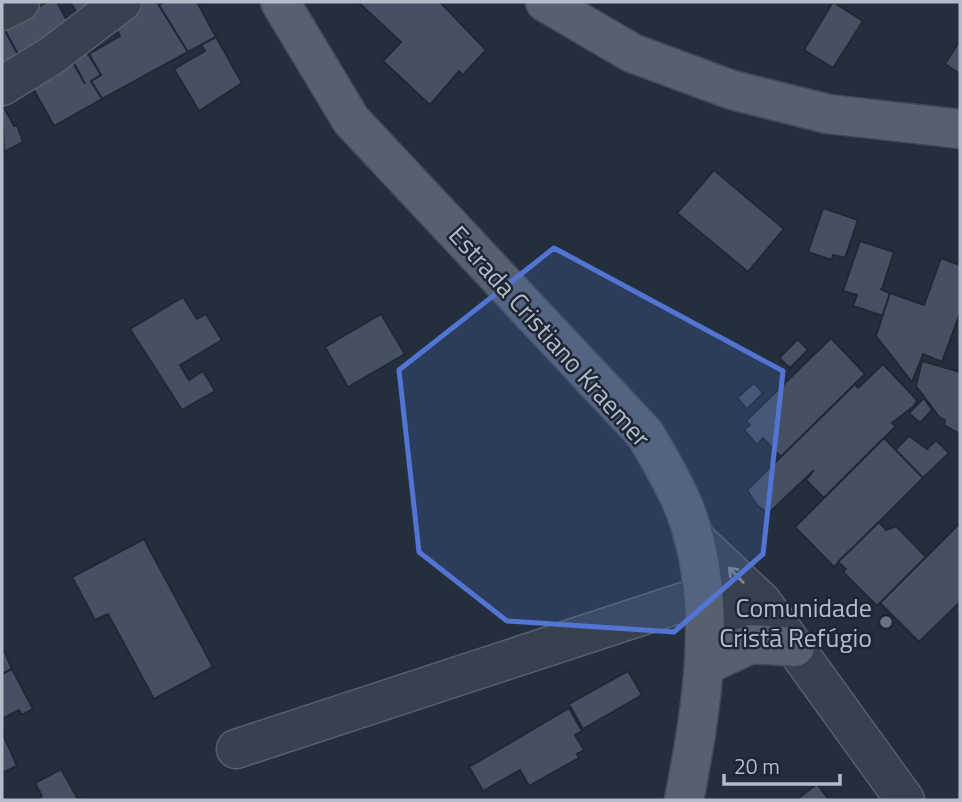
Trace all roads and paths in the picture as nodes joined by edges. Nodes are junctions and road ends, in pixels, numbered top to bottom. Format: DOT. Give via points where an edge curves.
graph roads {
  1 [pos="20,2"];
  2 [pos="122,2"];
  3 [pos="280,2"];
  4 [pos="545,2"];
  5 [pos="2,11"];
  6 [pos="2,86"];
  7 [pos="960,128"];
  8 [pos="693,537"];
  9 [pos="702,596"];
  10 [pos="795,647"];
  11 [pos="706,665"];
  12 [pos="236,749"];
  13 [pos="684,800"];
  14 [pos="905,800"];
  1 -- 5 [label="street"];
  2 -- 6 [label="street" via="51,56"];
  3 -- 8 [label="main road, Estrada Cristiano Kraemer" via="351,120 645,434 667,470"];
  4 -- 7 [label="main road" via="632,53 732,90 828,114"];
  8 -- 9 [label="main road, Estrada Cristiano Kraemer"];
  10 -- 8 [label="street, one-way" via="762,602"];
  9 -- 10 [label="street"];
  9 -- 11 [label="main road, Estrada Cristiano Kraemer"];
  9 -- 12 [label="street"];
  10 -- 11 [label="main road" via="751,644"];
  10 -- 14 [label="street"];
  11 -- 13 [label="main road, Estrada Cristiano Kraemer"];
}
